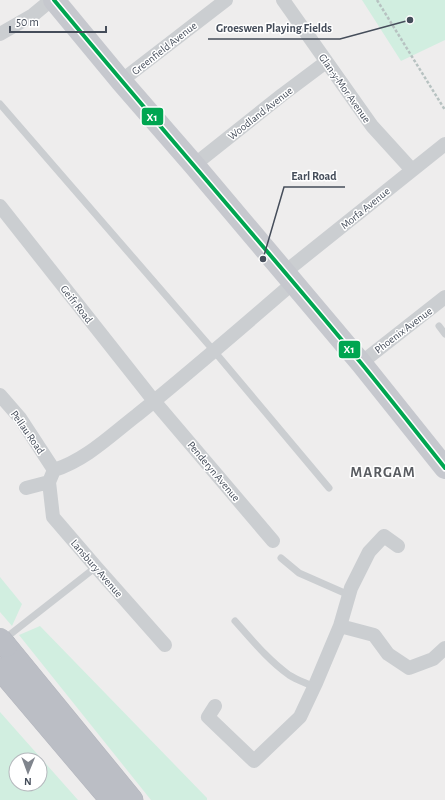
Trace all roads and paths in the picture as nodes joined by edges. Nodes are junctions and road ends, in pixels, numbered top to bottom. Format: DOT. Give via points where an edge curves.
graph roads {
  1 [pos="51,0"];
  2 [pos="54,0"];
  3 [pos="226,0"];
  4 [pos="284,0"];
  5 [pos="377,0"];
  6 [pos="0,34"];
  7 [pos="326,62"];
  8 [pos="121,81"];
  9 [pos="0,104"];
  10 [pos="445,110"];
  11 [pos="445,144"];
  12 [pos="194,165"];
  13 [pos="412,170"];
  14 [pos="0,206"];
  15 [pos="289,278"];
  16 [pos="445,297"];
  17 [pos="439,326"];
  18 [pos="445,334"];
  19 [pos="214,351"];
  20 [pos="361,362"];
  21 [pos="0,395"];
  22 [pos="154,401"];
  23 [pos="445,468"];
  24 [pos="51,476"];
  25 [pos="26,488"];
  26 [pos="329,488"];
  27 [pos="273,541"];
  28 [pos="398,546"];
  29 [pos="281,558"];
  30 [pos="96,567"];
  31 [pos="349,595"];
  32 [pos="235,621"];
  33 [pos="340,626"];
  34 [pos="2,643"];
  35 [pos="165,645"];
  36 [pos="445,648"];
  37 [pos="0,669"];
  38 [pos="314,687"];
  39 [pos="216,706"];
  40 [pos="110,800"];
  41 [pos="132,800"];
  1 -- 6 [label="street" via="33,15"];
  2 -- 8 [label="main road"];
  3 -- 8 [label="street, Greenfield Avenue"];
  4 -- 7 [label="street, Glan-y-Mor Avenue"];
  5 -- 10 [label="path"];
  7 -- 12 [label="street, Woodland Avenue"];
  7 -- 13 [label="street, Glan-y-Mor Avenue" via="372,126"];
  8 -- 12 [label="main road"];
  9 -- 19 [label="lane"];
  11 -- 13 [label="street, Morfa Avenue"];
  12 -- 15 [label="main road"];
  13 -- 15 [label="street, Morfa Avenue"];
  14 -- 22 [label="street, Geifr Road"];
  15 -- 19 [label="street, Morfa Avenue"];
  15 -- 20 [label="main road"];
  16 -- 20 [label="street, Phoenix Avenue"];
  17 -- 18 [label="lane"];
  19 -- 22 [label="street, Morfa Avenue"];
  19 -- 26 [label="lane"];
  20 -- 23 [label="main road"];
  21 -- 24 [label="street, Pellau Road" via="20,418"];
  22 -- 24 [label="street, Morfa Avenue" via="88,454"];
  22 -- 27 [label="street, Penderyn Avenue"];
  24 -- 25 [label="street, Morfa Avenue"];
  24 -- 30 [label="street, Lansbury Avenue" via="53,517"];
  28 -- 31 [label="street" via="384,536 370,552"];
  29 -- 31 [label="lane" via="299,573"];
  30 -- 34 [label="lane"];
  30 -- 35 [label="street, Lansbury Avenue"];
  31 -- 33 [label="street"];
  32 -- 38 [label="lane" via="265,655 298,680"];
  33 -- 36 [label="street" via="374,635 388,654 409,668 433,659"];
  33 -- 38 [label="street"];
  34 -- 41 [label="highway"];
  37 -- 40 [label="highway"];
  38 -- 39 [label="street" via="300,717 254,761 208,717"];
}
